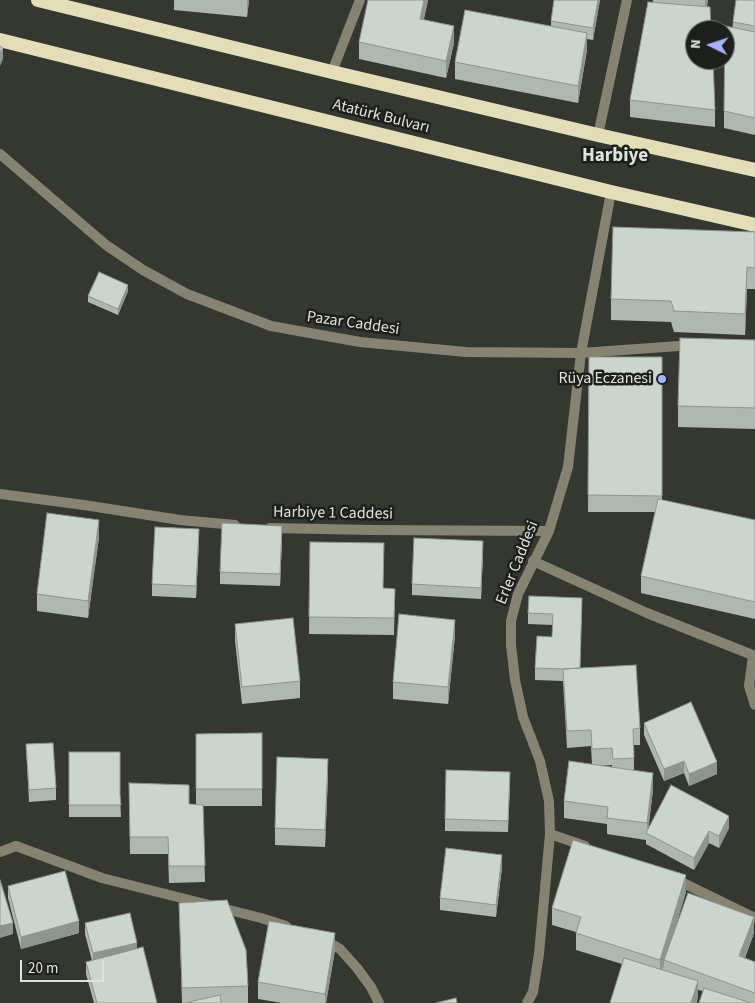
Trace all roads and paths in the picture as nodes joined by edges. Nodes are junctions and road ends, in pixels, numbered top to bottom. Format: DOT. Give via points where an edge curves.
graph roads {
  1 [pos="38,0"];
  2 [pos="360,0"];
  3 [pos="627,0"];
  4 [pos="0,40"];
  5 [pos="332,72"];
  6 [pos="598,135"];
  7 [pos="0,154"];
  8 [pos="755,170"];
  9 [pos="611,192"];
  10 [pos="755,225"];
  11 [pos="700,345"];
  12 [pos="581,353"];
  13 [pos="0,494"];
  14 [pos="548,531"];
  15 [pos="533,561"];
  16 [pos="754,656"];
  17 [pos="755,705"];
  18 [pos="550,834"];
  19 [pos="596,849"];
  20 [pos="0,852"];
  21 [pos="660,872"];
  22 [pos="755,918"];
  23 [pos="298,930"];
  24 [pos="316,935"];
  25 [pos="378,1003"];
  26 [pos="527,1003"];
  1 -- 5 [label="highway, Atatürk Bulvarı"];
  2 -- 5 [label="street"];
  3 -- 6 [label="street"];
  4 -- 9 [label="highway, Atatürk Bulvarı"];
  5 -- 6 [label="highway, Atatürk Bulvarı"];
  6 -- 8 [label="highway, Atatürk Bulvarı"];
  7 -- 12 [label="street, Pazar Caddesi" via="106,245 143,270 187,294 271,326 360,342 466,352"];
  9 -- 10 [label="highway, Atatürk Bulvarı"];
  9 -- 12 [label="street, Erler Caddesi"];
  11 -- 12 [label="street, Pazar Caddesi"];
  12 -- 14 [label="street, Erler Caddesi" via="568,467"];
  13 -- 14 [label="street, Harbiye 1 Caddesi" via="252,527"];
  14 -- 15 [label="street, Erler Caddesi"];
  15 -- 16 [label="street" via="647,613"];
  15 -- 18 [label="street, Erler Caddesi" via="518,594 511,621 511,645 523,717 540,761 549,801"];
  16 -- 17 [label="street" via="749,686"];
  18 -- 19 [label="street"];
  18 -- 26 [label="street, Erler Caddesi" via="539,954 533,992"];
  20 -- 23 [label="street" via="16,846 102,878"];
  21 -- 22 [label="street"];
  24 -- 25 [label="street" via="340,949 371,987"];
}
